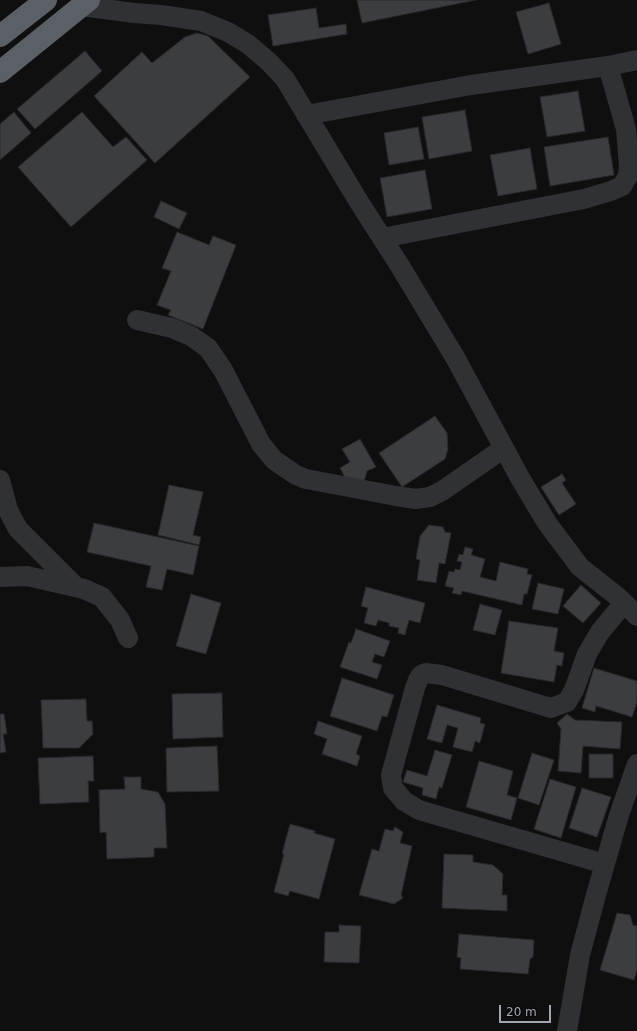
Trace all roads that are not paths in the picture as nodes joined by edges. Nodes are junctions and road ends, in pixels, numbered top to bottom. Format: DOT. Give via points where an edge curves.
graph roads {
  1 [pos="46,0"];
  2 [pos="85,3"];
  3 [pos="0,36"];
  4 [pos="637,60"];
  5 [pos="608,66"];
  6 [pos="0,72"];
  7 [pos="306,115"];
  8 [pos="630,185"];
  9 [pos="382,238"];
  10 [pos="137,320"];
  11 [pos="504,448"];
  12 [pos="0,480"];
  13 [pos="0,577"];
  14 [pos="74,586"];
  15 [pos="630,610"];
  16 [pos="128,638"];
  17 [pos="637,764"];
  18 [pos="604,864"];
  19 [pos="567,1031"];
  1 -- 3 [label="highway"];
  2 -- 6 [label="highway"];
  2 -- 7 [label="street" via="134,13 201,21 228,32 248,44 285,79"];
  4 -- 5 [label="street"];
  5 -- 7 [label="street" via="471,85"];
  5 -- 8 [label="street" via="626,129"];
  7 -- 9 [label="street"];
  8 -- 9 [label="street" via="584,199"];
  9 -- 11 [label="street" via="456,359"];
  10 -- 11 [label="street" via="185,333 208,348 223,370 261,444 274,460 306,479 396,496 430,497"];
  11 -- 15 [label="street" via="547,523 580,567"];
  12 -- 14 [label="street" via="8,510 18,529"];
  13 -- 14 [label="street" via="27,576"];
  14 -- 16 [label="street" via="102,597 120,620"];
  15 -- 18 [label="street" via="600,632 587,654 567,702 551,708 442,675 421,675 415,688 391,775 393,788 404,801 419,810"];
  17 -- 18 [label="street"];
  18 -- 19 [label="street" via="580,955"];
}
